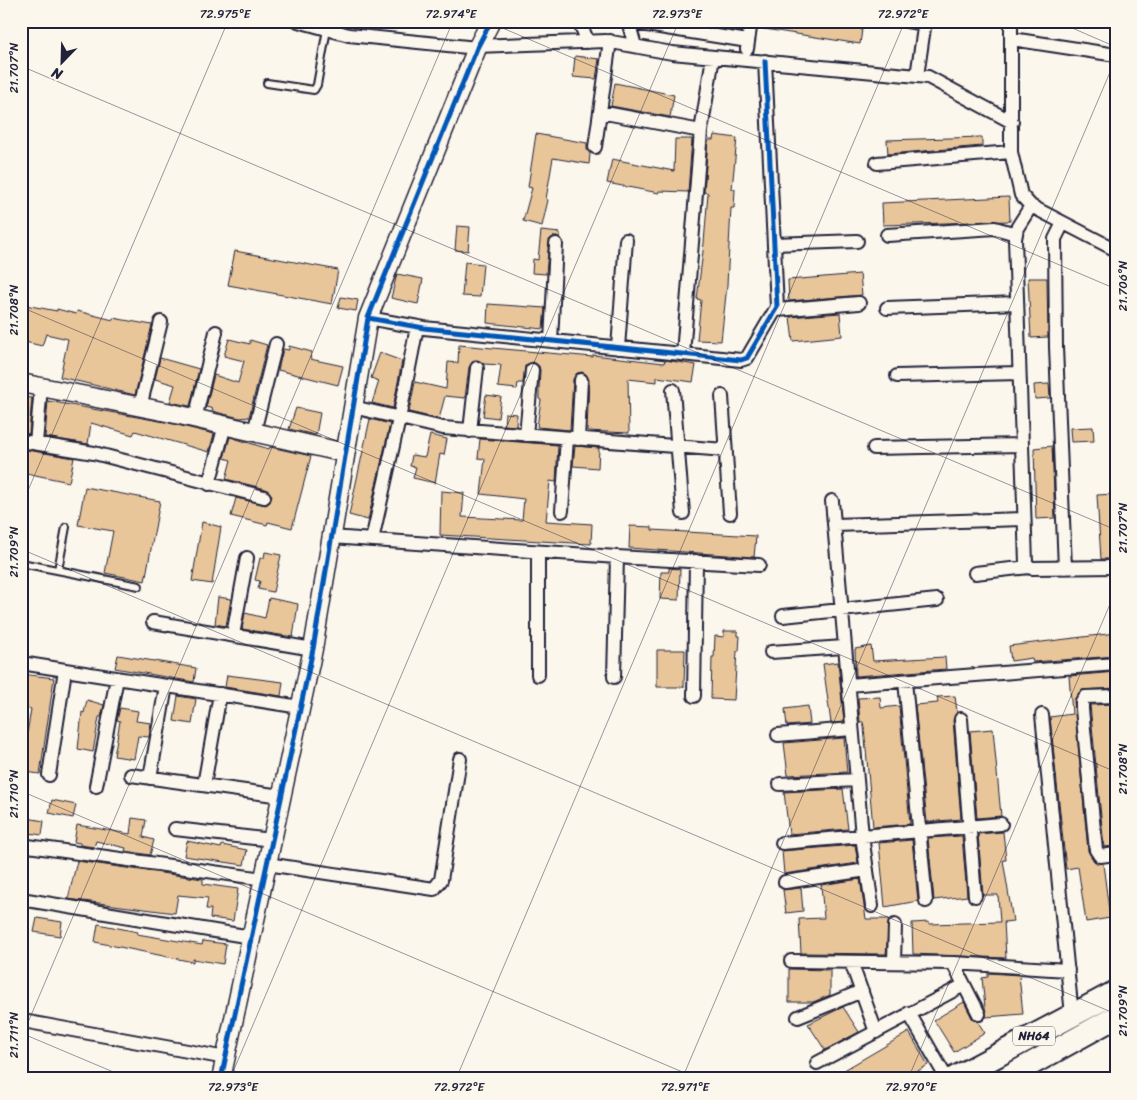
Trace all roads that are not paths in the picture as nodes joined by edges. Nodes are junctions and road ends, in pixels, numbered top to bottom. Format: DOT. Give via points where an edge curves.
graph roads {
  1 [pos="298,21"];
  2 [pos="491,21"];
  3 [pos="579,21"];
  4 [pos="751,21"];
  5 [pos="907,21"];
  6 [pos="1011,21"];
  7 [pos="628,22"];
  8 [pos="925,23"];
  9 [pos="327,29"];
  10 [pos="1012,39"];
  11 [pos="610,41"];
  12 [pos="748,41"];
  13 [pos="588,42"];
  14 [pos="635,46"];
  15 [pos="477,47"];
  16 [pos="1116,55"];
  17 [pos="713,57"];
  18 [pos="746,59"];
  19 [pos="765,61"];
  20 [pos="918,76"];
  21 [pos="267,83"];
  22 [pos="600,112"];
  23 [pos="1012,122"];
  24 [pos="701,131"];
  25 [pos="594,147"];
  26 [pos="1012,152"];
  27 [pos="877,163"];
  28 [pos="1031,206"];
  29 [pos="1063,223"];
  30 [pos="1016,234"];
  31 [pos="887,235"];
  32 [pos="626,240"];
  33 [pos="857,241"];
  34 [pos="556,244"];
  35 [pos="774,244"];
  36 [pos="1116,250"];
  37 [pos="1017,302"];
  38 [pos="859,303"];
  39 [pos="887,308"];
  40 [pos="777,310"];
  41 [pos="368,318"];
  42 [pos="160,322"];
  43 [pos="416,326"];
  44 [pos="216,332"];
  45 [pos="551,341"];
  46 [pos="276,344"];
  47 [pos="618,348"];
  48 [pos="682,354"];
  49 [pos="477,368"];
  50 [pos="532,370"];
  51 [pos="1019,374"];
  52 [pos="897,376"];
  53 [pos="581,380"];
  54 [pos="21,383"];
  55 [pos="41,387"];
  56 [pos="673,390"];
  57 [pos="722,396"];
  58 [pos="140,406"];
  59 [pos="353,407"];
  60 [pos="195,418"];
  61 [pos="399,419"];
  62 [pos="225,426"];
  63 [pos="470,431"];
  64 [pos="254,432"];
  65 [pos="526,435"];
  66 [pos="572,439"];
  67 [pos="21,441"];
  68 [pos="36,443"];
  69 [pos="1021,445"];
  70 [pos="676,446"];
  71 [pos="874,448"];
  72 [pos="725,450"];
  73 [pos="345,453"];
  74 [pos="209,484"];
  75 [pos="264,497"];
  76 [pos="832,501"];
  77 [pos="562,511"];
  78 [pos="683,513"];
  79 [pos="730,513"];
  80 [pos="1023,519"];
  81 [pos="834,525"];
  82 [pos="66,527"];
  83 [pos="331,537"];
  84 [pos="372,540"];
  85 [pos="538,552"];
  86 [pos="617,557"];
  87 [pos="246,558"];
  88 [pos="696,561"];
  89 [pos="21,563"];
  90 [pos="759,564"];
  91 [pos="1029,567"];
  92 [pos="1065,568"];
  93 [pos="1116,568"];
  94 [pos="58,570"];
  95 [pos="975,573"];
  96 [pos="139,586"];
  97 [pos="937,600"];
  98 [pos="841,609"];
  99 [pos="783,616"];
  100 [pos="153,622"];
  101 [pos="233,635"];
  102 [pos="844,647"];
  103 [pos="312,649"];
  104 [pos="771,652"];
  105 [pos="21,663"];
  106 [pos="1116,664"];
  107 [pos="65,670"];
  108 [pos="538,675"];
  109 [pos="614,677"];
  110 [pos="117,678"];
  111 [pos="906,681"];
  112 [pos="848,685"];
  113 [pos="166,686"];
  114 [pos="220,694"];
  115 [pos="694,696"];
  116 [pos="1116,696"];
  117 [pos="300,707"];
  118 [pos="1042,715"];
  119 [pos="961,719"];
  120 [pos="852,729"];
  121 [pos="778,735"];
  122 [pos="460,759"];
  123 [pos="49,774"];
  124 [pos="131,775"];
  125 [pos="150,778"];
  126 [pos="857,780"];
  127 [pos="780,784"];
  128 [pos="96,786"];
  129 [pos="204,786"];
  130 [pos="281,796"];
  131 [pos="1001,824"];
  132 [pos="970,826"];
  133 [pos="175,829"];
  134 [pos="919,831"];
  135 [pos="862,836"];
  136 [pos="272,840"];
  137 [pos="782,843"];
  138 [pos="21,845"];
  139 [pos="1116,854"];
  140 [pos="867,870"];
  141 [pos="265,872"];
  142 [pos="785,882"];
  143 [pos="975,896"];
  144 [pos="21,900"];
  145 [pos="926,902"];
  146 [pos="872,906"];
  147 [pos="895,925"];
  148 [pos="251,937"];
  149 [pos="791,961"];
  150 [pos="851,962"];
  151 [pos="894,962"];
  152 [pos="953,963"];
  153 [pos="1068,970"];
  154 [pos="964,985"];
  155 [pos="862,991"];
  156 [pos="1116,992"];
  157 [pos="910,1014"];
  158 [pos="978,1014"];
  159 [pos="798,1017"];
  160 [pos="1100,1017"];
  161 [pos="23,1021"];
  162 [pos="876,1032"];
  163 [pos="226,1058"];
  164 [pos="817,1063"];
  165 [pos="1009,1077"];
  166 [pos="222,1079"];
  167 [pos="947,1079"];
  168 [pos="953,1079"];
  1 -- 9 [label="street"];
  2 -- 15 [label="street"];
  3 -- 13 [label="street"];
  4 -- 12 [label="street"];
  5 -- 8 [label="street"];
  6 -- 10 [label="street"];
  7 -- 12 [label="street"];
  7 -- 14 [label="street"];
  8 -- 20 [label="street"];
  9 -- 15 [label="street" via="353,36"];
  9 -- 21 [label="lane" via="318,84 314,90"];
  10 -- 16 [label="street"];
  10 -- 23 [label="street"];
  11 -- 13 [label="street"];
  11 -- 14 [label="street"];
  11 -- 22 [label="street"];
  12 -- 18 [label="street"];
  13 -- 15 [label="street"];
  14 -- 17 [label="street"];
  15 -- 41 [label="street"];
  17 -- 18 [label="street"];
  17 -- 24 [label="street"];
  18 -- 19 [label="street"];
  19 -- 20 [label="street"];
  19 -- 35 [label="street"];
  20 -- 23 [label="street" via="936,79"];
  22 -- 24 [label="street"];
  22 -- 25 [label="street"];
  23 -- 26 [label="street"];
  24 -- 48 [label="street"];
  26 -- 27 [label="street"];
  26 -- 28 [label="street" via="1021,195"];
  28 -- 29 [label="street"];
  28 -- 30 [label="street"];
  29 -- 36 [label="street"];
  29 -- 92 [label="street" via="1056,239 1056,313"];
  30 -- 31 [label="street" via="995,228"];
  30 -- 37 [label="street"];
  32 -- 47 [label="street"];
  33 -- 35 [label="street"];
  34 -- 45 [label="street"];
  35 -- 40 [label="street"];
  37 -- 39 [label="street"];
  37 -- 51 [label="street"];
  38 -- 40 [label="street"];
  40 -- 48 [label="street" via="745,360"];
  41 -- 43 [label="street"];
  41 -- 59 [label="street"];
  42 -- 58 [label="street"];
  43 -- 45 [label="street"];
  43 -- 61 [label="street"];
  44 -- 60 [label="street"];
  45 -- 47 [label="street"];
  46 -- 64 [label="street"];
  47 -- 48 [label="street"];
  49 -- 63 [label="street"];
  50 -- 65 [label="street"];
  51 -- 52 [label="street"];
  51 -- 69 [label="street"];
  53 -- 66 [label="street"];
  54 -- 55 [label="street"];
  55 -- 58 [label="street"];
  55 -- 68 [label="street"];
  56 -- 70 [label="street"];
  57 -- 72 [label="street"];
  58 -- 60 [label="street"];
  59 -- 61 [label="street"];
  59 -- 73 [label="street"];
  60 -- 62 [label="street"];
  61 -- 63 [label="street"];
  61 -- 84 [label="street"];
  62 -- 64 [label="street"];
  62 -- 74 [label="street"];
  63 -- 65 [label="street"];
  64 -- 73 [label="street"];
  65 -- 66 [label="street"];
  66 -- 70 [label="street"];
  66 -- 77 [label="street"];
  67 -- 68 [label="street"];
  68 -- 74 [label="street" via="94,453"];
  69 -- 71 [label="street"];
  69 -- 80 [label="street"];
  70 -- 72 [label="street"];
  70 -- 78 [label="street"];
  72 -- 79 [label="street"];
  73 -- 83 [label="street"];
  74 -- 75 [label="street"];
  76 -- 81 [label="street"];
  80 -- 81 [label="street"];
  80 -- 91 [label="street"];
  81 -- 98 [label="street"];
  82 -- 94 [label="lane"];
  83 -- 84 [label="street"];
  83 -- 103 [label="street"];
  84 -- 85 [label="street"];
  85 -- 86 [label="street"];
  85 -- 108 [label="street"];
  86 -- 88 [label="street"];
  86 -- 109 [label="street"];
  87 -- 101 [label="street"];
  88 -- 90 [label="street"];
  88 -- 115 [label="street"];
  89 -- 94 [label="lane"];
  91 -- 92 [label="street"];
  91 -- 95 [label="street"];
  92 -- 93 [label="street"];
  94 -- 96 [label="lane"];
  97 -- 98 [label="street"];
  98 -- 99 [label="street"];
  98 -- 102 [label="street"];
  100 -- 101 [label="street"];
  101 -- 103 [label="street"];
  102 -- 104 [label="street"];
  102 -- 112 [label="street"];
  103 -- 117 [label="street"];
  105 -- 107 [label="street"];
  106 -- 111 [label="street"];
  107 -- 110 [label="street"];
  107 -- 123 [label="street"];
  110 -- 113 [label="street"];
  110 -- 128 [label="street"];
  111 -- 112 [label="street"];
  111 -- 134 [label="street"];
  112 -- 120 [label="street"];
  113 -- 114 [label="street"];
  113 -- 125 [label="street"];
  114 -- 117 [label="street"];
  114 -- 129 [label="street"];
  116 -- 139 [label="street" via="1085,697 1082,701 1096,850 1100,856"];
  117 -- 130 [label="street"];
  118 -- 153 [label="street"];
  119 -- 132 [label="street"];
  120 -- 121 [label="street"];
  120 -- 126 [label="street"];
  122 -- 141 [label="street" via="441,880 434,889"];
  124 -- 125 [label="street"];
  125 -- 129 [label="street"];
  126 -- 127 [label="street"];
  126 -- 135 [label="street"];
  129 -- 130 [label="street"];
  130 -- 136 [label="street"];
  131 -- 132 [label="street"];
  132 -- 134 [label="street"];
  132 -- 143 [label="street"];
  133 -- 136 [label="street"];
  134 -- 135 [label="street"];
  134 -- 145 [label="street"];
  135 -- 137 [label="street"];
  135 -- 140 [label="street"];
  136 -- 141 [label="street"];
  138 -- 141 [label="street"];
  140 -- 142 [label="street"];
  140 -- 146 [label="street"];
  141 -- 148 [label="street"];
  144 -- 148 [label="street"];
  147 -- 151 [label="street"];
  148 -- 163 [label="street"];
  149 -- 150 [label="street"];
  150 -- 151 [label="street"];
  150 -- 155 [label="street"];
  151 -- 152 [label="street"];
  152 -- 153 [label="street"];
  152 -- 154 [label="street"];
  153 -- 160 [label="street"];
  154 -- 157 [label="street"];
  154 -- 158 [label="street"];
  155 -- 159 [label="street"];
  155 -- 162 [label="street"];
  156 -- 160 [label="highway, NH64"];
  157 -- 162 [label="street"];
  157 -- 167 [label="street"];
  160 -- 165 [label="highway, NH64"];
  160 -- 168 [label="highway, NH64"];
  161 -- 163 [label="street"];
  162 -- 164 [label="street"];
  163 -- 166 [label="street"];
}
